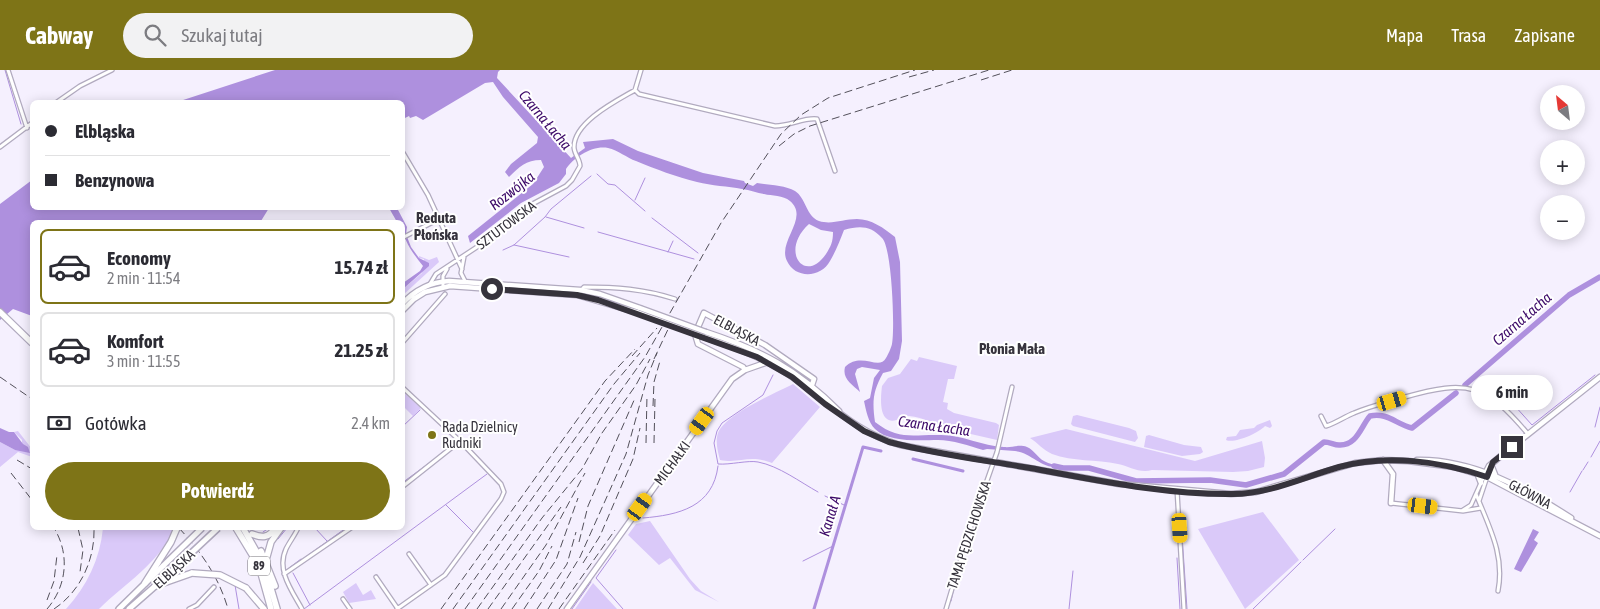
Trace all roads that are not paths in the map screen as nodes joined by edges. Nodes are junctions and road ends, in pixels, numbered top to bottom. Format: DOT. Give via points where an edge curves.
graph roads {
  1 [pos="8,70"];
  2 [pos="112,70"];
  3 [pos="641,70"];
  4 [pos="635,90"];
  5 [pos="60,100"];
  6 [pos="30,125"];
  7 [pos="27,128"];
  8 [pos="0,147"];
  9 [pos="405,157"];
  10 [pos="836,170"];
  11 [pos="439,219"];
  12 [pos="405,236"];
  13 [pos="464,256"];
  14 [pos="456,261"];
  15 [pos="449,267"];
  16 [pos="462,269"];
  17 [pos="465,282"];
  18 [pos="430,284"];
  19 [pos="443,284"];
  20 [pos="578,293"];
  21 [pos="445,294"];
  22 [pos="675,299"];
  23 [pos="405,301"];
  24 [pos="405,308"];
  25 [pos="0,312"];
  26 [pos="0,318"];
  27 [pos="705,334"];
  28 [pos="30,340"];
  29 [pos="405,340"];
  30 [pos="30,346"];
  31 [pos="769,348"];
  32 [pos="765,354"];
  33 [pos="757,357"];
  34 [pos="768,362"];
  35 [pos="757,366"];
  36 [pos="745,370"];
  37 [pos="1600,377"];
  38 [pos="812,385"];
  39 [pos="1012,387"];
  40 [pos="405,391"];
  41 [pos="1321,416"];
  42 [pos="845,417"];
  43 [pos="1528,434"];
  44 [pos="460,442"];
  45 [pos="1383,460"];
  46 [pos="1408,461"];
  47 [pos="993,462"];
  48 [pos="1493,465"];
  49 [pos="1477,473"];
  50 [pos="1487,475"];
  51 [pos="1496,477"];
  52 [pos="1481,483"];
  53 [pos="405,485"];
  54 [pos="1179,491"];
  55 [pos="1476,494"];
  56 [pos="1391,502"];
  57 [pos="1479,502"];
  58 [pos="1481,508"];
  59 [pos="1463,510"];
  60 [pos="1588,529"];
  61 [pos="176,530"];
  62 [pos="200,530"];
  63 [pos="216,530"];
  64 [pos="237,530"];
  65 [pos="244,530"];
  66 [pos="249,530"];
  67 [pos="273,530"];
  68 [pos="280,530"];
  69 [pos="297,530"];
  70 [pos="348,530"];
  71 [pos="252,534"];
  72 [pos="1600,536"];
  73 [pos="409,554"];
  74 [pos="266,560"];
  75 [pos="284,574"];
  76 [pos="376,577"];
  77 [pos="145,583"];
  78 [pos="155,586"];
  79 [pos="431,586"];
  80 [pos="214,587"];
  81 [pos="1498,591"];
  82 [pos="343,599"];
  83 [pos="118,609"];
  84 [pos="130,609"];
  85 [pos="189,609"];
  86 [pos="264,609"];
  87 [pos="271,609"];
  88 [pos="277,609"];
  89 [pos="280,609"];
  90 [pos="302,609"];
  91 [pos="350,609"];
  92 [pos="398,609"];
  93 [pos="568,609"];
  94 [pos="946,609"];
  95 [pos="1184,609"];
  1 -- 7 [label="street"];
  2 -- 5 [label="street"];
  3 -- 4 [label="street"];
  4 -- 10 [label="street" via="639,94 775,126 817,119"];
  4 -- 13 [label="street, SZTUTOWSKA" via="602,110 578,136 574,147 580,166 570,183 525,208"];
  6 -- 7 [label="street"];
  7 -- 8 [label="street"];
  9 -- 11 [label="street"];
  11 -- 12 [label="street"];
  11 -- 14 [label="street"];
  13 -- 14 [label="street, SZTUTOWSKA"];
  13 -- 16 [label="street, SZTUTOWSKA"];
  14 -- 15 [label="street, SZTUTOWSKA"];
  14 -- 16 [label="street"];
  15 -- 18 [label="street, SZTUTOWSKA" via="436,274"];
  15 -- 19 [label="street, SZTUTOWSKA" via="444,272"];
  16 -- 17 [label="street, SZTUTOWSKA"];
  17 -- 19 [label="main road, ELBLĄSKA"];
  17 -- 20 [label="main road, ELBLĄSKA"];
  18 -- 19 [label="main road, ELBLĄSKA"];
  18 -- 23 [label="main road, ELBLĄSKA"];
  19 -- 20 [label="main road, ELBLĄSKA"];
  19 -- 24 [label="main road, ELBLĄSKA" via="421,295"];
  20 -- 22 [label="street, ELBLĄSKA" via="584,287 632,289"];
  20 -- 27 [label="main road, ELBLĄSKA, bridge" via="607,296"];
  21 -- 29 [label="street"];
  25 -- 28 [label="highway"];
  26 -- 30 [label="highway"];
  27 -- 32 [label="main road, ELBLĄSKA"];
  27 -- 33 [label="main road, ELBLĄSKA"];
  31 -- 32 [label="main road"];
  31 -- 36 [label="main road, ELBLĄSKA" via="704,313 695,334 698,344"];
  31 -- 38 [label="main road, ELBLĄSKA" via="814,379"];
  32 -- 38 [label="main road, ELBLĄSKA"];
  33 -- 34 [label="main road, ELBLĄSKA"];
  33 -- 35 [label="main road"];
  34 -- 35 [label="main road"];
  34 -- 42 [label="main road, ELBLĄSKA"];
  35 -- 36 [label="main road"];
  36 -- 93 [label="main road, MICHAŁKI" via="732,379"];
  37 -- 43 [label="main road"];
  38 -- 42 [label="main road, ELBLĄSKA"];
  39 -- 47 [label="street, TAMA PĘDZICHOWSKA"];
  40 -- 44 [label="street"];
  41 -- 43 [label="street" via="1326,426 1373,406 1437,388 1458,387 1495,400"];
  42 -- 47 [label="main road, ELBLĄSKA" via="864,431 889,442"];
  43 -- 48 [label="main road"];
  44 -- 53 [label="street"];
  44 -- 79 [label="street" via="504,492 452,568"];
  45 -- 46 [label="main road, GŁÓWNA"];
  45 -- 54 [label="main road, GŁÓWNA" via="1341,466 1246,494"];
  45 -- 56 [label="main road" via="1393,474"];
  46 -- 49 [label="main road, GŁÓWNA"];
  46 -- 50 [label="main road, GŁÓWNA" via="1444,461"];
  47 -- 54 [label="main road, ELBLĄSKA" via="1111,483"];
  47 -- 94 [label="street, TAMA PĘDZICHOWSKA"];
  48 -- 50 [label="main road"];
  48 -- 51 [label="main road"];
  49 -- 50 [label="main road, GŁÓWNA"];
  49 -- 52 [label="main road"];
  50 -- 51 [label="main road, GŁÓWNA"];
  50 -- 52 [label="street"];
  50 -- 57 [label="street"];
  50 -- 60 [label="main road, GŁÓWNA"];
  51 -- 60 [label="main road, GŁÓWNA"];
  52 -- 55 [label="street"];
  54 -- 95 [label="street"];
  55 -- 57 [label="street"];
  55 -- 59 [label="street" via="1471,505"];
  56 -- 59 [label="street"];
  57 -- 58 [label="street"];
  58 -- 59 [label="street"];
  58 -- 81 [label="street" via="1498,551"];
  60 -- 72 [label="main road, GŁÓWNA"];
  61 -- 77 [label="highway"];
  62 -- 77 [label="main road, ELBLĄSKA, bridge"];
  63 -- 78 [label="main road, ELBLĄSKA, bridge"];
  64 -- 87 [label="highway, 89" via="259,566"];
  65 -- 88 [label="highway, 89" via="264,565"];
  66 -- 71 [label="highway"];
  67 -- 71 [label="highway" via="266,537"];
  68 -- 74 [label="highway" via="271,542"];
  69 -- 75 [label="street" via="284,555"];
  70 -- 75 [label="street"];
  71 -- 74 [label="highway"];
  73 -- 79 [label="street"];
  74 -- 89 [label="highway"];
  75 -- 90 [label="street"];
  76 -- 92 [label="street"];
  77 -- 83 [label="main road, ELBLĄSKA"];
  78 -- 84 [label="main road, ELBLĄSKA"];
  78 -- 86 [label="highway, bridge" via="192,573 220,575 246,588"];
  79 -- 92 [label="street"];
  80 -- 85 [label="street"];
  82 -- 91 [label="street"];
}
